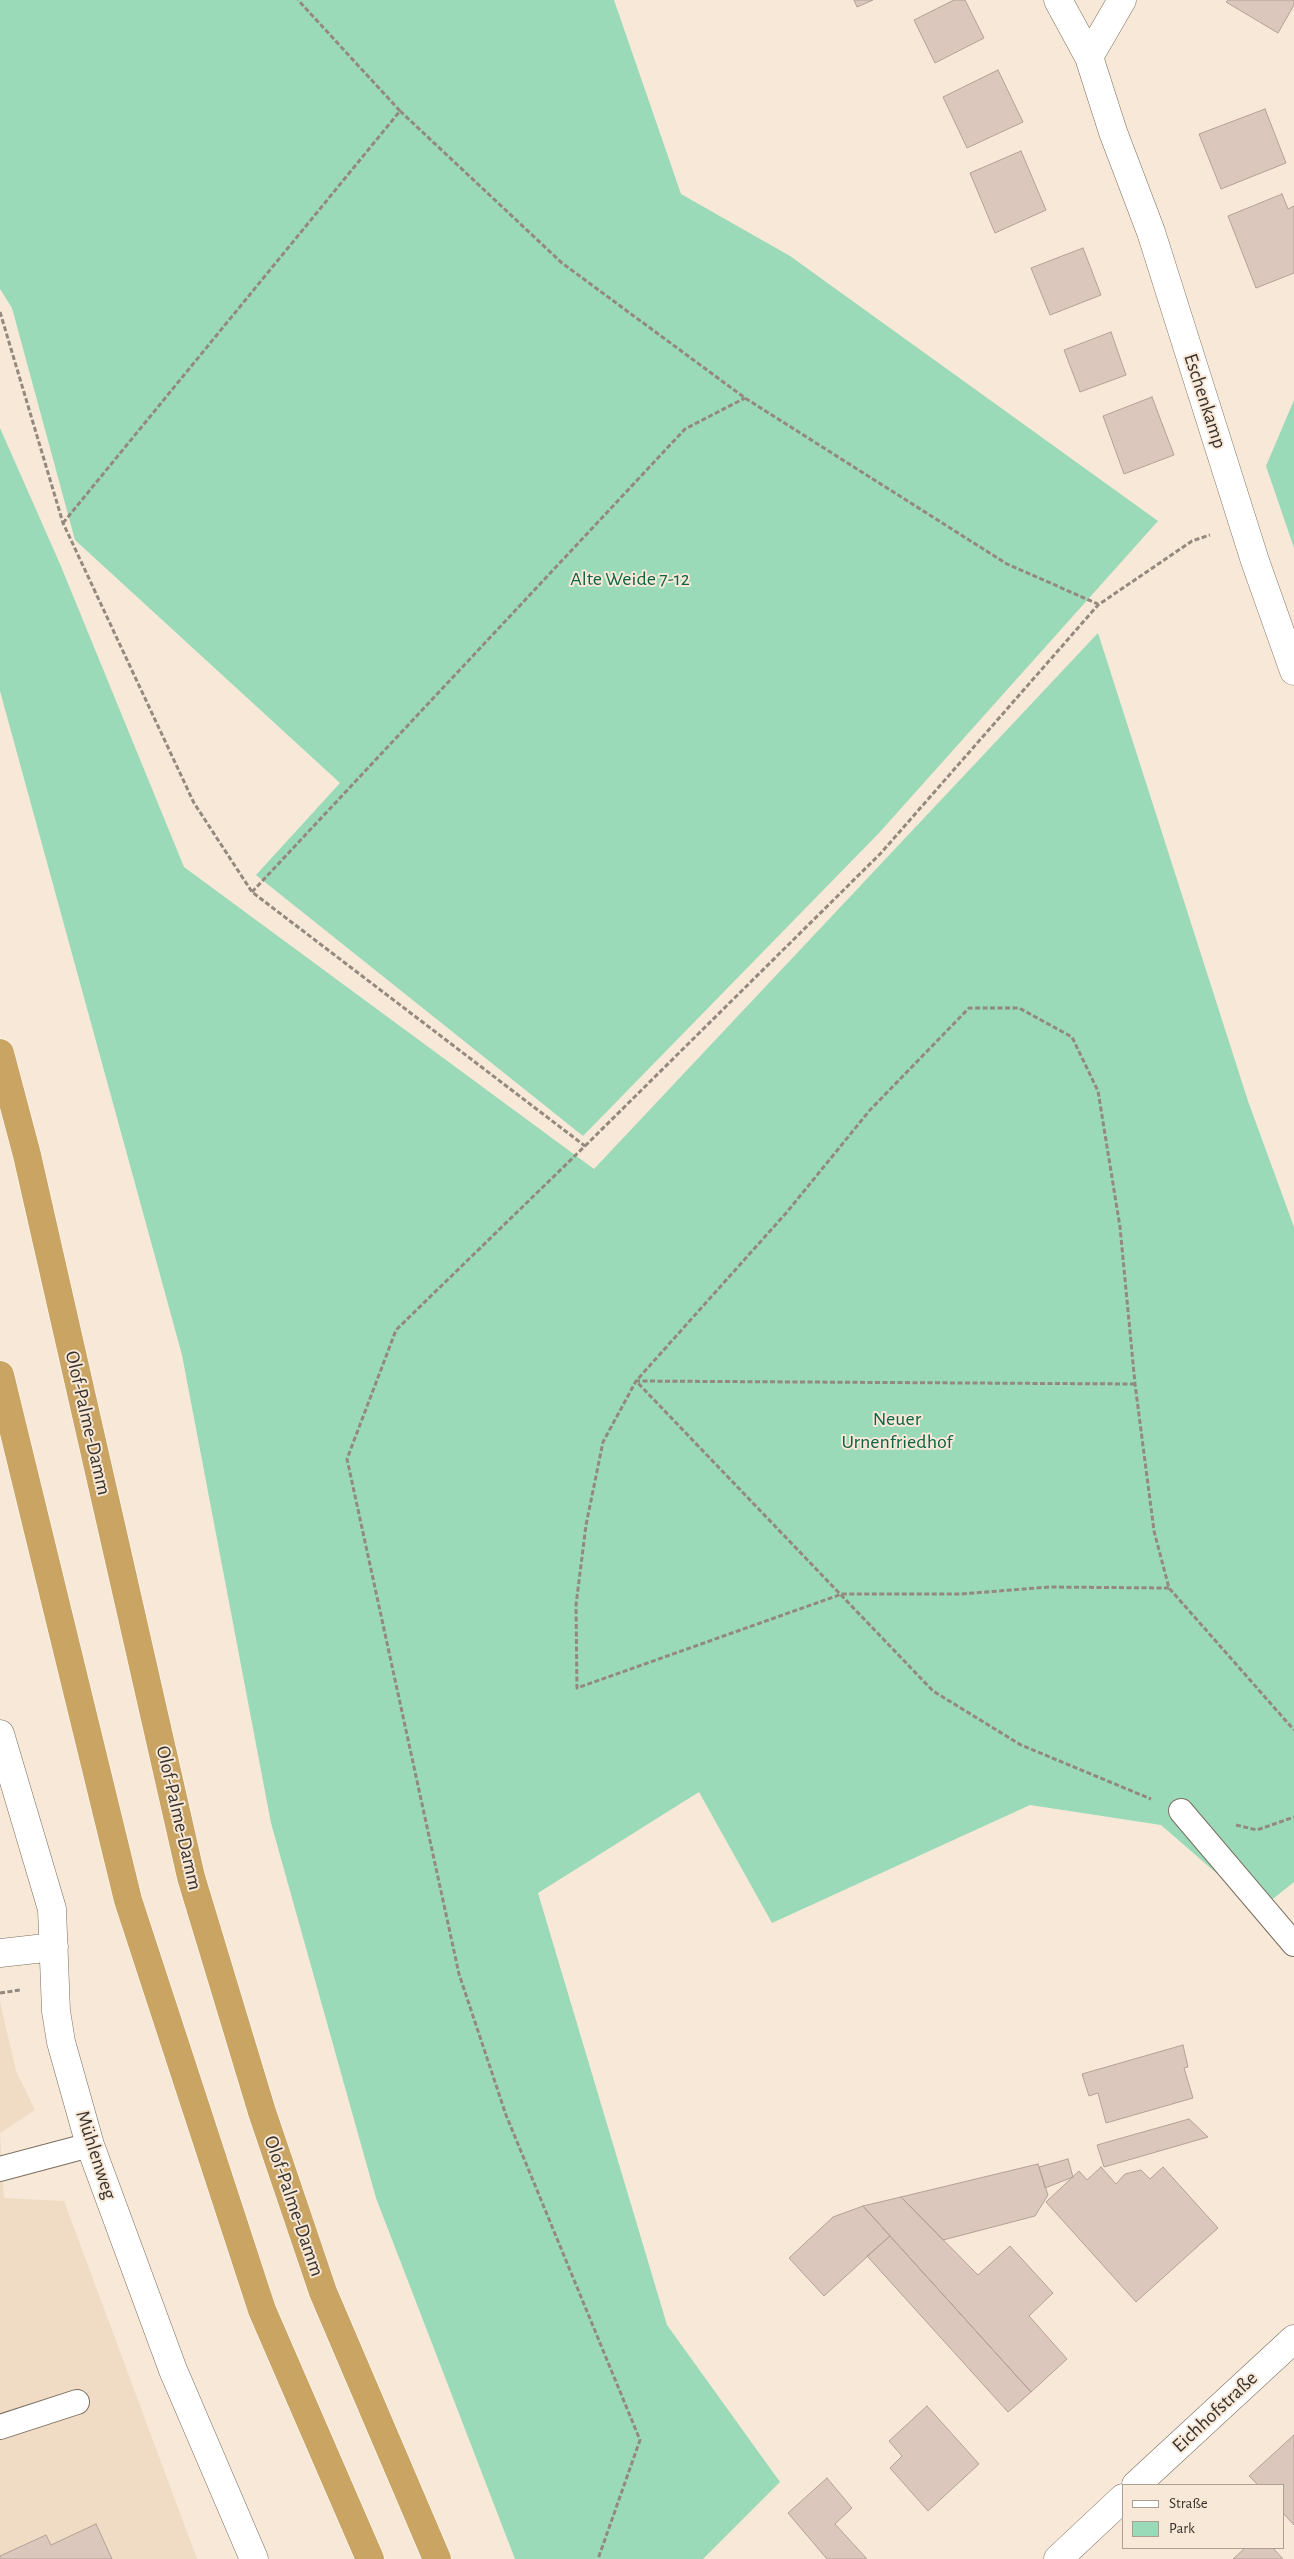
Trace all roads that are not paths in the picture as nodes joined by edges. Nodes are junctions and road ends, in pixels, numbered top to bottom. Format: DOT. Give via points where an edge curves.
graph roads {
  1 [pos="1058,0"];
  2 [pos="1122,0"];
  3 [pos="1089,57"];
  4 [pos="1294,671"];
  5 [pos="0,1053"];
  6 [pos="0,1375"];
  7 [pos="0,1734"];
  8 [pos="1181,1811"];
  9 [pos="1294,1944"];
  10 [pos="54,1947"];
  11 [pos="0,1953"];
  12 [pos="90,2145"];
  13 [pos="0,2169"];
  14 [pos="1294,2339"];
  15 [pos="77,2402"];
  16 [pos="0,2427"];
  17 [pos="1137,2484"];
  18 [pos="1122,2499"];
  19 [pos="254,2559"];
  20 [pos="370,2559"];
  21 [pos="437,2559"];
  22 [pos="1058,2559"];
  1 -- 3 [label="street"];
  2 -- 3 [label="street"];
  3 -- 4 [label="street, Eschenkamp" via="1151,232 1255,561"];
  5 -- 21 [label="highway, Olof-Palme-Damm" via="28,1155 191,1877 262,2112 323,2292"];
  6 -- 20 [label="highway" via="128,1900 262,2310"];
  7 -- 10 [label="street, Mühlenweg" via="52,1909"];
  8 -- 9 [label="lane"];
  10 -- 11 [label="street"];
  10 -- 12 [label="street, Mühlenweg" via="56,2011 61,2042"];
  12 -- 13 [label="lane"];
  12 -- 19 [label="street, Mühlenweg" via="173,2370"];
  14 -- 17 [label="street, Eichhofstraße"];
  15 -- 16 [label="lane"];
  18 -- 22 [label="street"];
}
